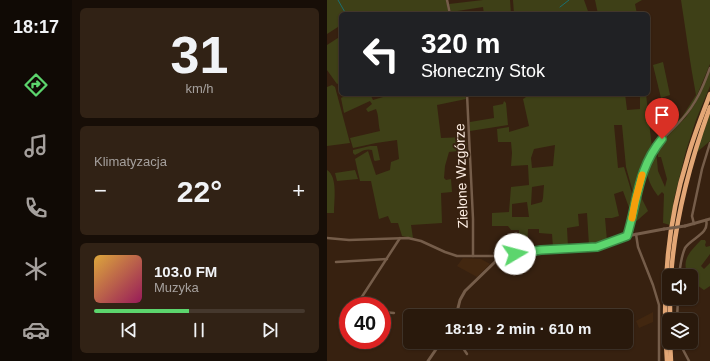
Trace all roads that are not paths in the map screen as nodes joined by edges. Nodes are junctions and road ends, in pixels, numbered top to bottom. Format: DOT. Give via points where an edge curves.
graph roads {
  1 [pos="447,0"];
  2 [pos="450,12"];
  3 [pos="710,68"];
  4 [pos="710,94"];
  5 [pos="467,96"];
  6 [pos="710,107"];
  7 [pos="710,143"];
  8 [pos="708,219"];
  9 [pos="693,224"];
  10 [pos="636,234"];
  11 [pos="627,236"];
  12 [pos="327,238"];
  13 [pos="400,238"];
  14 [pos="473,256"];
  15 [pos="501,257"];
  16 [pos="387,259"];
  17 [pos="336,262"];
  18 [pos="672,269"];
  19 [pos="680,269"];
  20 [pos="362,297"];
  21 [pos="457,309"];
  22 [pos="391,313"];
  23 [pos="394,313"];
  24 [pos="436,349"];
  25 [pos="464,349"];
  26 [pos="670,349"];
  27 [pos="683,349"];
  28 [pos="467,354"];
  29 [pos="428,361"];
  30 [pos="659,361"];
  31 [pos="667,361"];
  32 [pos="671,361"];
  33 [pos="689,361"];
  1 -- 2 [label="street"];
  3 -- 11 [label="street" via="700,94 691,108 649,157"];
  4 -- 31 [label="highway" via="687,159 670,236 665,301"];
  5 -- 14 [label="street, Zielone Wzgórze"];
  6 -- 18 [label="highway" via="685,186"];
  7 -- 9 [label="street" via="701,169 692,216"];
  8 -- 9 [label="street"];
  8 -- 19 [label="street" via="706,231 685,249"];
  9 -- 10 [label="street, bridge"];
  10 -- 11 [label="street"];
  10 -- 30 [label="street" via="638,247 659,305"];
  11 -- 15 [label="street" via="597,247 536,251"];
  12 -- 13 [label="street"];
  13 -- 14 [label="street" via="421,241 457,256"];
  13 -- 16 [label="street"];
  14 -- 15 [label="street"];
  15 -- 21 [label="street" via="465,291"];
  16 -- 17 [label="street"];
  16 -- 20 [label="street"];
  22 -- 23 [label="street"];
  24 -- 29 [label="street"];
  25 -- 28 [label="street"];
  26 -- 32 [label="highway"];
  27 -- 33 [label="street"];
}
